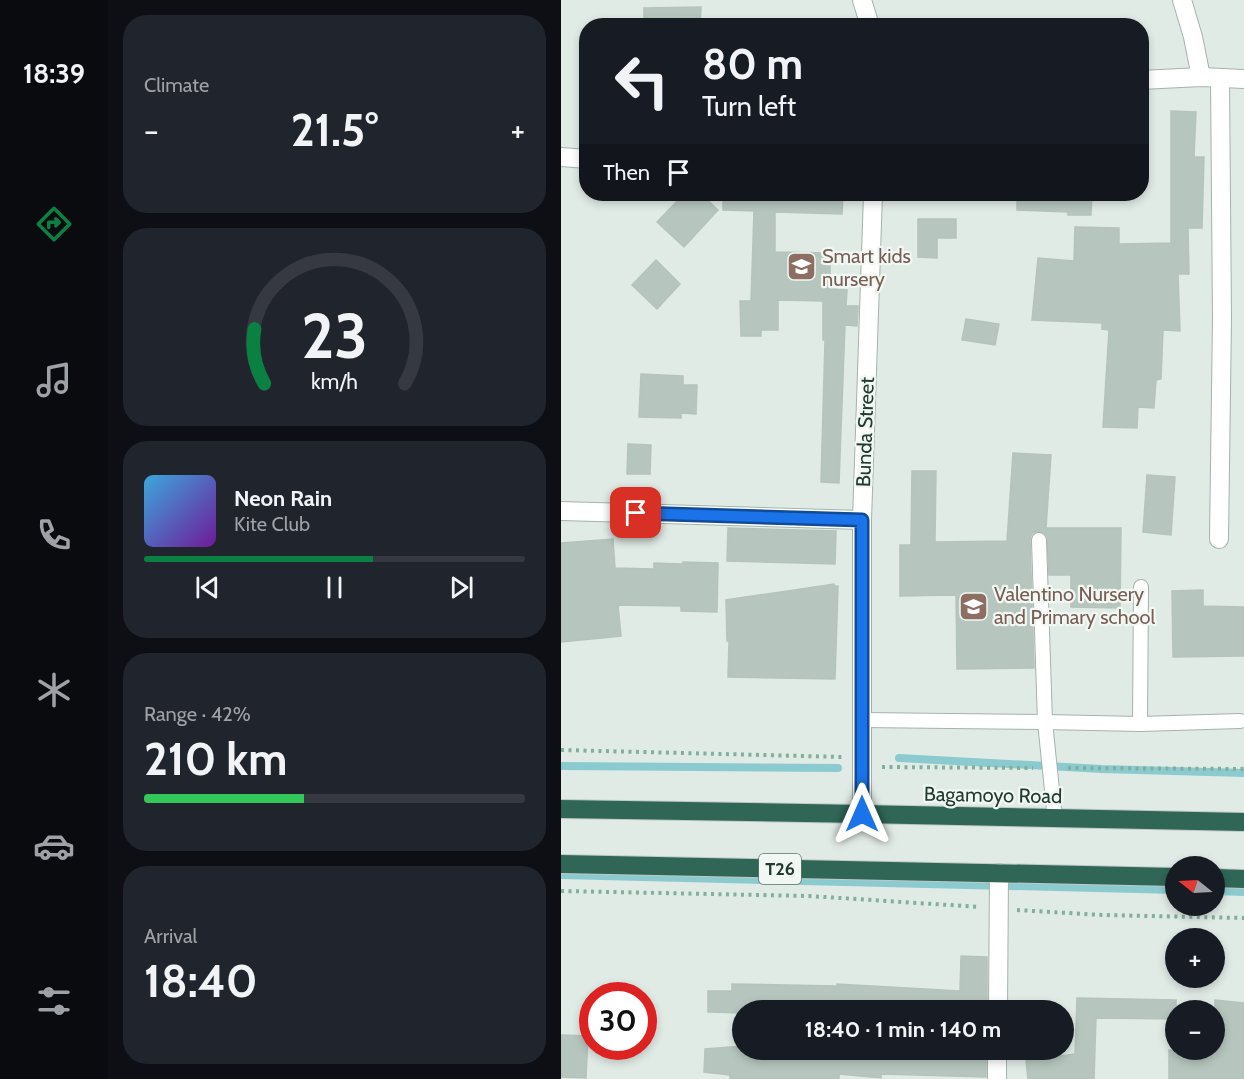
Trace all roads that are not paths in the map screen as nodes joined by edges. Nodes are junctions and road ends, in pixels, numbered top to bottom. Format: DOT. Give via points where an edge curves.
graph roads {
  1 [pos="862,0"];
  2 [pos="1182,0"];
  3 [pos="868,18"];
  4 [pos="1201,77"];
  5 [pos="1220,78"];
  6 [pos="1244,79"];
  7 [pos="1149,80"];
  8 [pos="561,157"];
  9 [pos="579,158"];
  10 [pos="873,201"];
  11 [pos="561,510"];
  12 [pos="862,520"];
  13 [pos="1219,539"];
  14 [pos="1039,540"];
  15 [pos="1141,587"];
  16 [pos="862,720"];
  17 [pos="1045,722"];
  18 [pos="1241,722"];
  19 [pos="1140,724"];
  20 [pos="561,809"];
  21 [pos="862,814"];
  22 [pos="1055,819"];
  23 [pos="1244,822"];
  24 [pos="561,864"];
  25 [pos="999,873"];
  26 [pos="1165,877"];
  27 [pos="1225,878"];
  28 [pos="1244,879"];
  29 [pos="998,1000"];
  30 [pos="997,1060"];
  31 [pos="997,1079"];
  1 -- 3 [label="street"];
  2 -- 4 [label="street"];
  4 -- 5 [label="street"];
  4 -- 7 [label="street"];
  5 -- 6 [label="street"];
  5 -- 13 [label="street" via="1223,319"];
  8 -- 9 [label="street"];
  10 -- 12 [label="street, Bunda Street"];
  11 -- 12 [label="street"];
  12 -- 16 [label="street, Bunda Street"];
  14 -- 17 [label="lane"];
  15 -- 19 [label="lane"];
  16 -- 17 [label="lane"];
  16 -- 21 [label="street, Bunda Street"];
  17 -- 19 [label="lane"];
  17 -- 22 [label="lane"];
  18 -- 19 [label="lane"];
  20 -- 21 [label="highway, Bagamoyo Road"];
  21 -- 22 [label="highway, Bagamoyo Road"];
  22 -- 23 [label="highway, Bagamoyo Road"];
  24 -- 25 [label="highway, T26"];
  25 -- 26 [label="highway, T26"];
  25 -- 29 [label="street"];
  27 -- 28 [label="highway"];
  30 -- 31 [label="street"];
}
